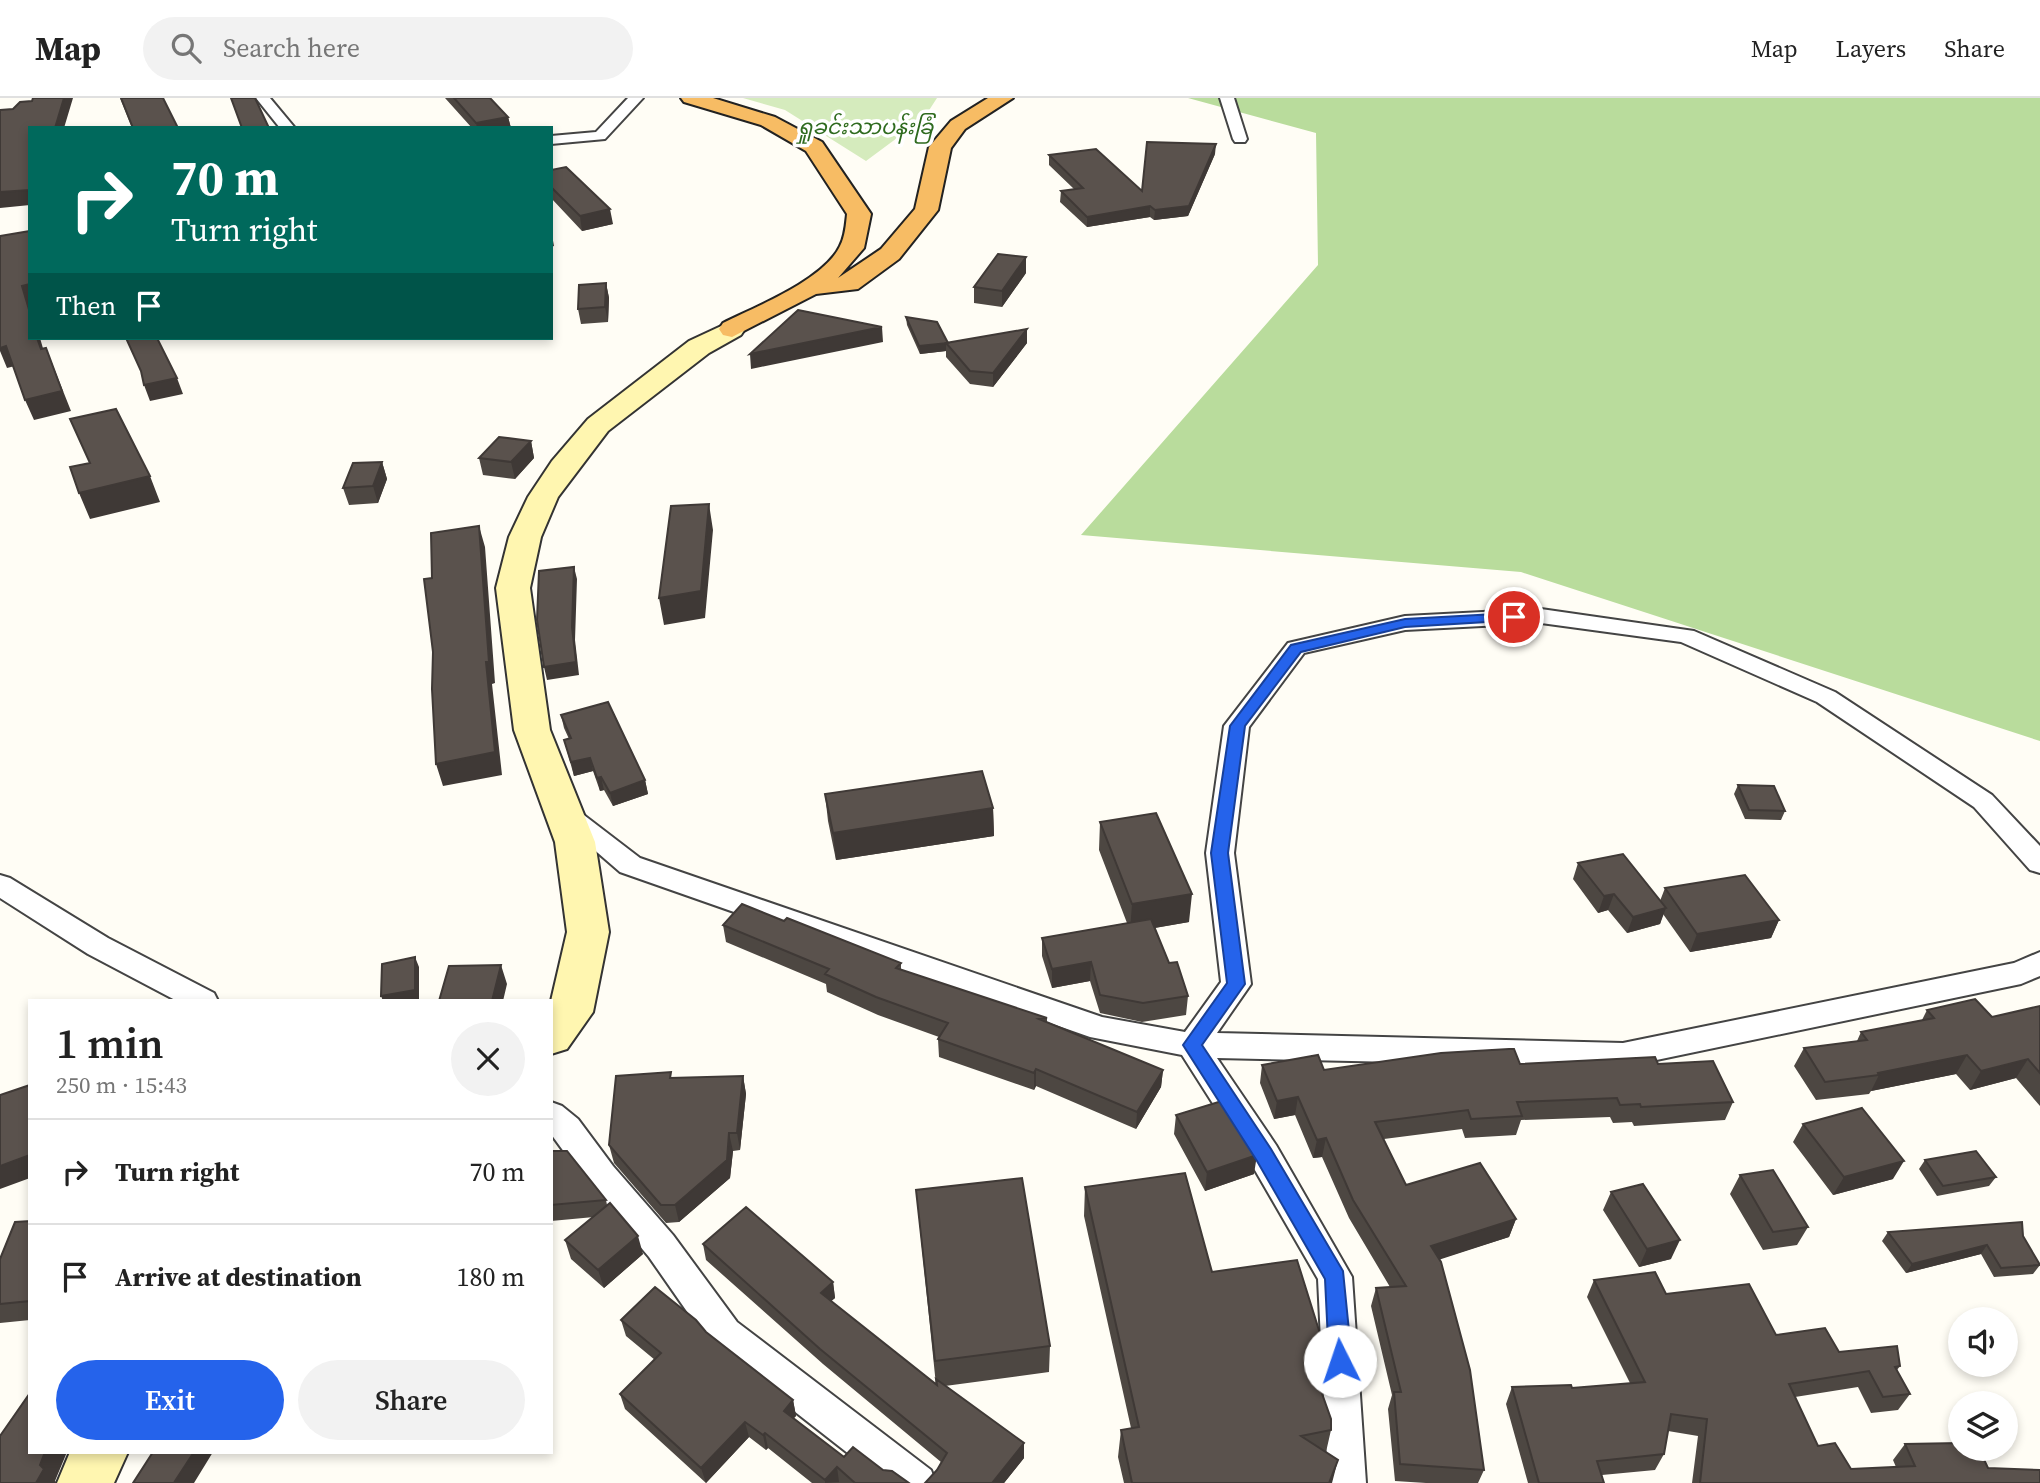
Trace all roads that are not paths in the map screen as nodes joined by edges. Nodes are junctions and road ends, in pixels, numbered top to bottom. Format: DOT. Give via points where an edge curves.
graph roads {
  1 [pos="262,98"];
  2 [pos="636,98"];
  3 [pos="1003,98"];
  4 [pos="1227,98"];
  5 [pos="682,100"];
  6 [pos="286,126"];
  7 [pos="553,139"];
  8 [pos="1240,139"];
  9 [pos="833,216"];
  10 [pos="825,248"];
  11 [pos="783,286"];
  12 [pos="807,289"];
  13 [pos="732,329"];
  14 [pos="568,815"];
  15 [pos="2040,863"];
  16 [pos="0,885"];
  17 [pos="2040,963"];
  18 [pos="199,999"];
  19 [pos="553,1034"];
  20 [pos="1192,1045"];
  21 [pos="553,1117"];
  22 [pos="99,1454"];
  23 [pos="85,1483"];
  24 [pos="917,1483"];
  25 [pos="1347,1483"];
  1 -- 6 [label="street"];
  2 -- 7 [label="street" via="600,136"];
  3 -- 12 [label="highway" via="958,125 940,147 926,210 890,254 849,284"];
  4 -- 8 [label="street"];
  5 -- 9 [label="highway" via="749,127 791,152"];
  5 -- 12 [label="highway" via="768,121 814,147 859,214 851,251"];
  10 -- 11 [label="highway"];
  11 -- 12 [label="highway"];
  11 -- 13 [label="highway"];
  12 -- 13 [label="highway"];
  13 -- 14 [label="main road" via="699,347 598,425 556,477 525,537 513,588 532,730"];
  14 -- 19 [label="main road" via="588,932 571,1012"];
  14 -- 20 [label="street" via="629,864 1101,1029"];
  15 -- 20 [label="street" via="1983,801 1826,697 1686,636 1541,615 1405,623 1296,648 1237,726 1220,853 1236,984"];
  16 -- 18 [label="street" via="97,946"];
  17 -- 20 [label="street" via="2021,973 1623,1055"];
  20 -- 25 [label="street" via="1264,1155 1335,1278"];
  21 -- 24 [label="street" via="661,1246 724,1334"];
  22 -- 23 [label="main road"];
}
